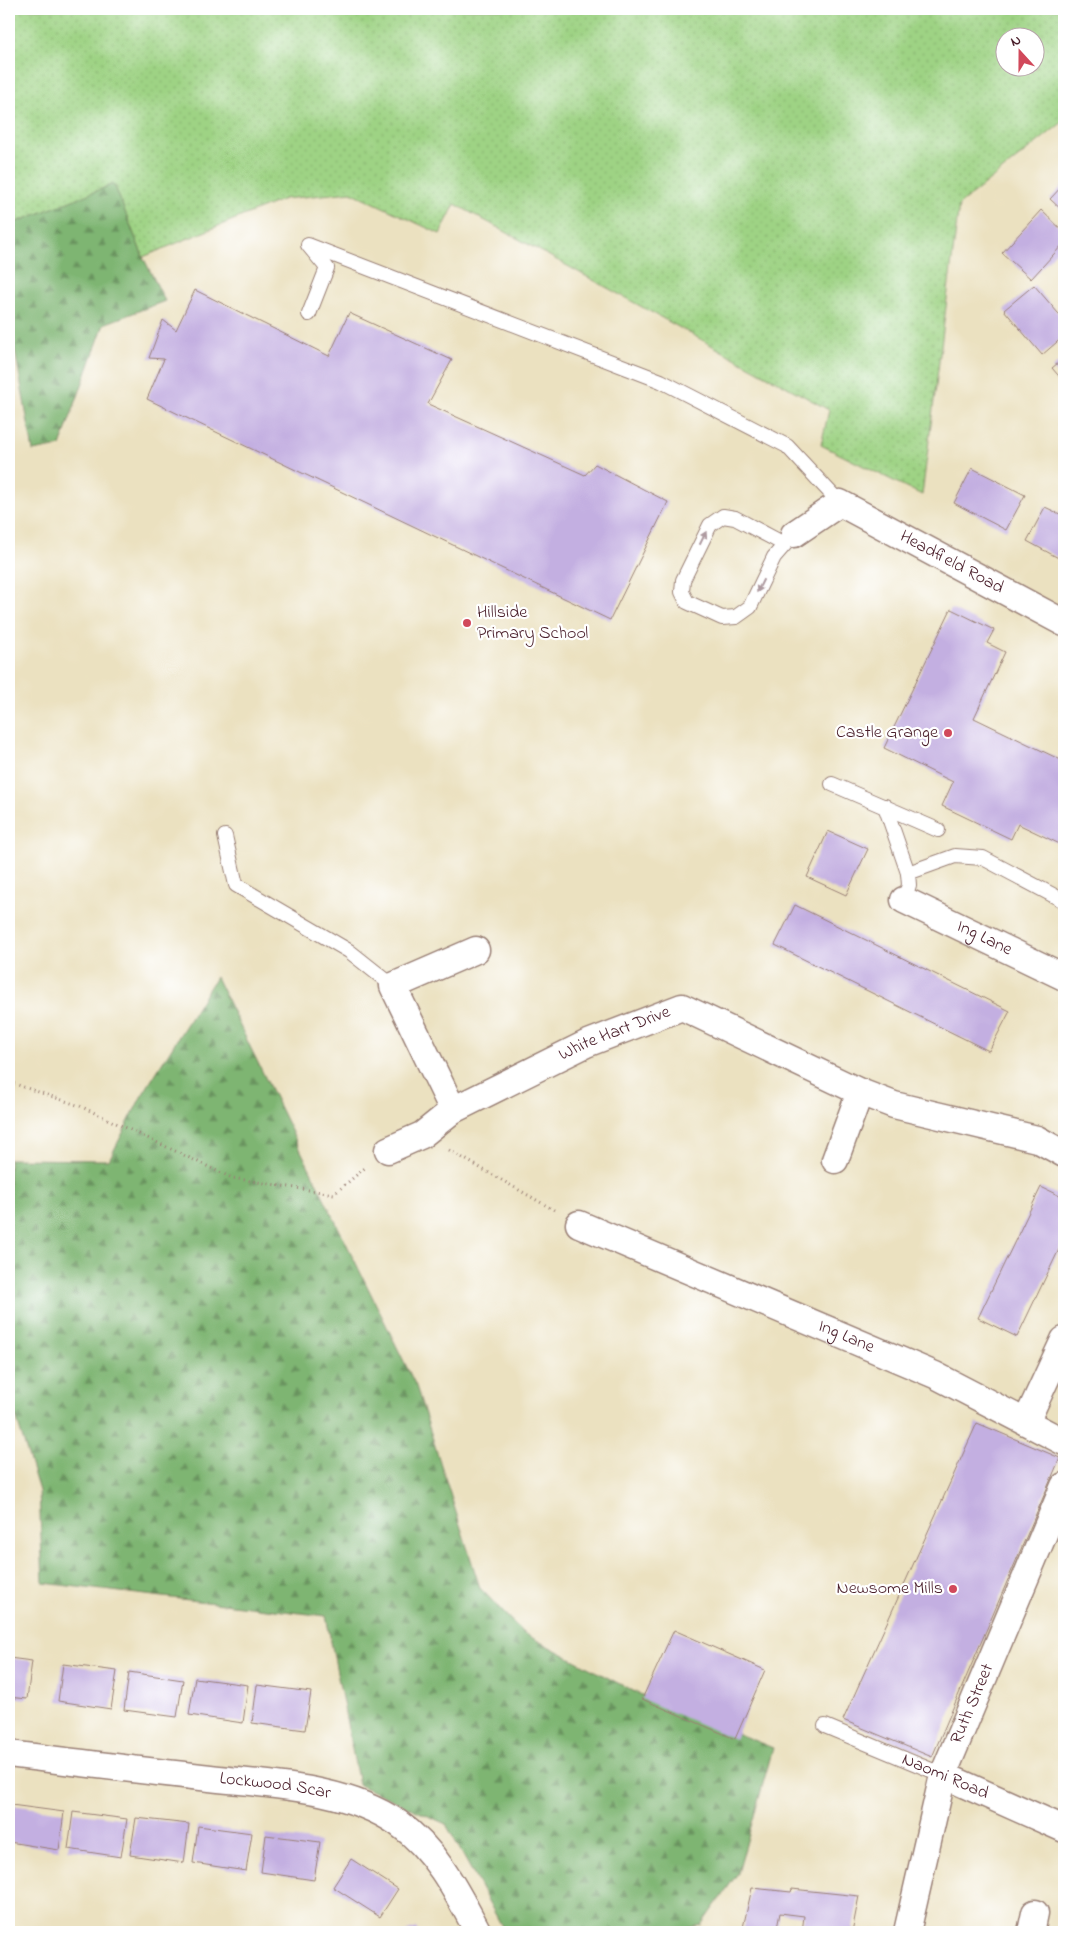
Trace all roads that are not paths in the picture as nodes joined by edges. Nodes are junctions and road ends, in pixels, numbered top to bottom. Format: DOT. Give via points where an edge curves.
graph roads {
  1 [pos="309,314"];
  2 [pos="840,503"];
  3 [pos="789,539"];
  4 [pos="1064,622"];
  5 [pos="832,784"];
  6 [pos="885,806"];
  7 [pos="938,830"];
  8 [pos="225,836"];
  9 [pos="908,873"];
  10 [pos="904,900"];
  11 [pos="1064,901"];
  12 [pos="476,950"];
  13 [pos="1064,977"];
  14 [pos="393,986"];
  15 [pos="860,1092"];
  16 [pos="453,1110"];
  17 [pos="388,1150"];
  18 [pos="1064,1154"];
  19 [pos="835,1160"];
  20 [pos="579,1224"];
  21 [pos="1064,1340"];
  22 [pos="1026,1422"];
  23 [pos="1064,1442"];
  24 [pos="1064,1486"];
  25 [pos="825,1726"];
  26 [pos="9,1754"];
  27 [pos="943,1775"];
  28 [pos="1064,1829"];
  29 [pos="915,1930"];
  30 [pos="478,1932"];
  1 -- 2 [label="lane" via="327,268 308,245 661,381 787,446"];
  2 -- 3 [label="street"];
  2 -- 4 [label="street, Headfield Road"];
  3 -- 3 [label="lane, one-way" via="774,557 750,607 736,617 722,618 687,602 682,592 683,580 710,525 723,516"];
  5 -- 6 [label="lane"];
  6 -- 7 [label="lane"];
  6 -- 9 [label="lane"];
  8 -- 14 [label="lane" via="236,885 349,951"];
  9 -- 10 [label="lane" via="909,885"];
  9 -- 11 [label="lane" via="955,856 983,858"];
  10 -- 13 [label="street, Ing Lane"];
  12 -- 14 [label="street"];
  14 -- 16 [label="street"];
  15 -- 16 [label="street, White Hart Drive" via="682,1008 586,1044"];
  15 -- 18 [label="street, White Hart Drive" via="894,1105 1037,1139"];
  15 -- 19 [label="street"];
  16 -- 17 [label="street, White Hart Drive" via="422,1135"];
  20 -- 22 [label="street, Ing Lane" via="936,1375"];
  21 -- 22 [label="street"];
  22 -- 23 [label="street, Ing Lane"];
  24 -- 27 [label="street, Ruth Street"];
  25 -- 27 [label="lane, Naomi Road"];
  26 -- 30 [label="street, Lockwood Scar" via="302,1789 369,1806 399,1824 428,1850 451,1881"];
  27 -- 28 [label="street, Naomi Road"];
  27 -- 29 [label="street, Ruth Street"];
}
